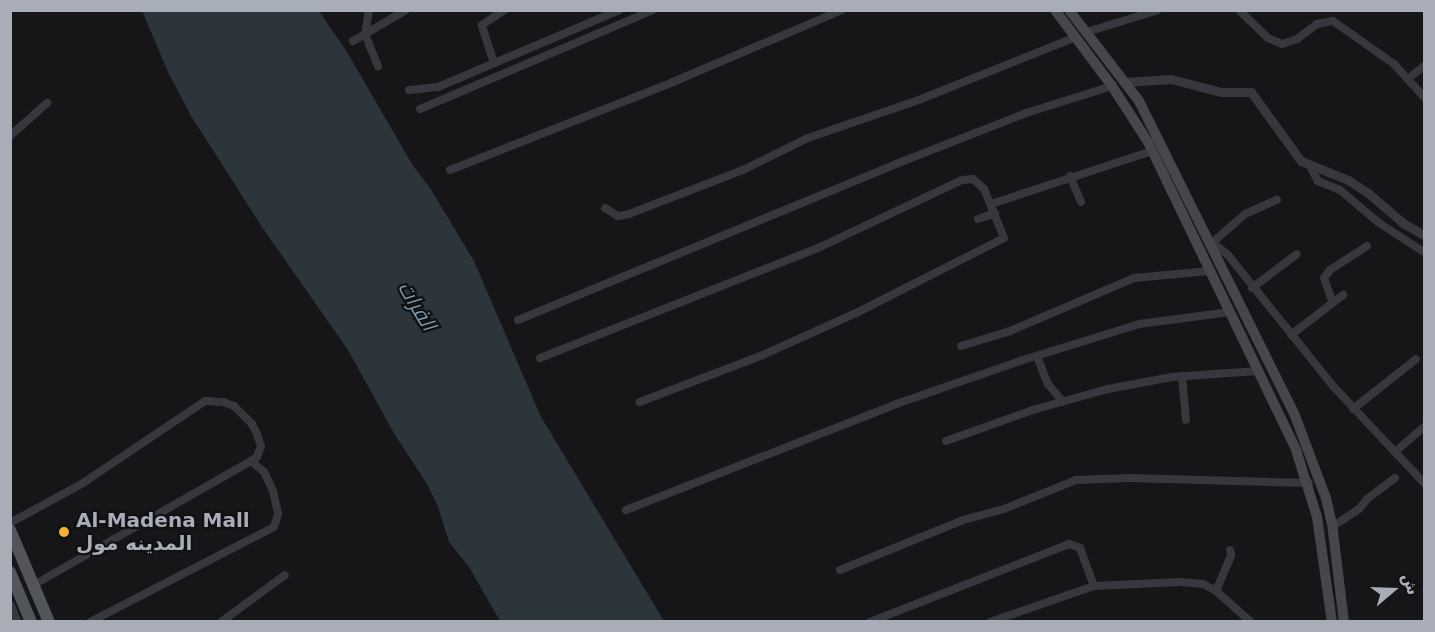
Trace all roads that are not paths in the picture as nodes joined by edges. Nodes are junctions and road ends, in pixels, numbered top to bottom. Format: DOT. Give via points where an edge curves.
graph roads {
  1 [pos="369,10"];
  2 [pos="406,10"];
  3 [pos="504,10"];
  4 [pos="619,10"];
  5 [pos="653,10"];
  6 [pos="842,10"];
  7 [pos="1055,10"];
  8 [pos="1069,10"];
  9 [pos="1158,10"];
  10 [pos="1239,10"];
  11 [pos="1329,10"];
  12 [pos="1324,21"];
  13 [pos="1087,32"];
  14 [pos="365,34"];
  15 [pos="1076,37"];
  16 [pos="352,41"];
  17 [pos="494,63"];
  18 [pos="1425,66"];
  19 [pos="378,67"];
  20 [pos="1409,78"];
  21 [pos="1124,82"];
  22 [pos="1112,86"];
  23 [pos="409,90"];
  24 [pos="1425,97"];
  25 [pos="47,103"];
  26 [pos="420,109"];
  27 [pos="10,136"];
  28 [pos="1152,151"];
  29 [pos="1310,166"];
  30 [pos="450,170"];
  31 [pos="1070,176"];
  32 [pos="1277,200"];
  33 [pos="1081,202"];
  34 [pos="991,204"];
  35 [pos="1382,205"];
  36 [pos="1192,206"];
  37 [pos="606,208"];
  38 [pos="1181,211"];
  39 [pos="995,213"];
  40 [pos="1368,214"];
  41 [pos="978,219"];
  42 [pos="1425,235"];
  43 [pos="1211,241"];
  44 [pos="1367,246"];
  45 [pos="1425,252"];
  46 [pos="1297,254"];
  47 [pos="1210,271"];
  48 [pos="1252,288"];
  49 [pos="1342,295"];
  50 [pos="1332,301"];
  51 [pos="1230,312"];
  52 [pos="518,320"];
  53 [pos="1291,335"];
  54 [pos="961,346"];
  55 [pos="1037,356"];
  56 [pos="540,358"];
  57 [pos="1416,359"];
  58 [pos="1258,371"];
  59 [pos="1182,376"];
  60 [pos="640,402"];
  61 [pos="1063,402"];
  62 [pos="1353,409"];
  63 [pos="1186,420"];
  64 [pos="1425,427"];
  65 [pos="946,441"];
  66 [pos="1395,452"];
  67 [pos="251,461"];
  68 [pos="1395,478"];
  69 [pos="1309,483"];
  70 [pos="1425,483"];
  71 [pos="626,510"];
  72 [pos="10,523"];
  73 [pos="1332,527"];
  74 [pos="10,530"];
  75 [pos="1230,550"];
  76 [pos="840,570"];
  77 [pos="10,572"];
  78 [pos="285,575"];
  79 [pos="34,585"];
  80 [pos="1094,586"];
  81 [pos="1216,591"];
  82 [pos="10,605"];
  83 [pos="18,621"];
  84 [pos="31,621"];
  85 [pos="49,621"];
  86 [pos="90,621"];
  87 [pos="221,621"];
  88 [pos="870,621"];
  89 [pos="990,621"];
  90 [pos="1251,621"];
  91 [pos="1332,621"];
  92 [pos="1344,621"];
  1 -- 14 [label="street"];
  2 -- 14 [label="street"];
  3 -- 17 [label="street" via="482,26"];
  4 -- 17 [label="street"];
  5 -- 26 [label="street"];
  6 -- 30 [label="street"];
  7 -- 15 [label="main road"];
  8 -- 13 [label="main road"];
  9 -- 13 [label="street"];
  10 -- 12 [label="street" via="1268,38 1282,44"];
  11 -- 12 [label="street"];
  12 -- 20 [label="street" via="1333,21"];
  13 -- 21 [label="main road"];
  14 -- 16 [label="street"];
  14 -- 19 [label="street"];
  15 -- 22 [label="main road"];
  15 -- 37 [label="street" via="921,99 808,138 743,170 629,214 618,216"];
  17 -- 23 [label="street" via="438,87"];
  18 -- 20 [label="street"];
  20 -- 24 [label="street"];
  21 -- 29 [label="street" via="1172,79 1221,92 1251,92 1301,161"];
  21 -- 36 [label="main road" via="1157,134"];
  22 -- 28 [label="main road"];
  22 -- 52 [label="street" via="1026,113"];
  25 -- 27 [label="street"];
  28 -- 31 [label="street"];
  28 -- 38 [label="main road"];
  29 -- 35 [label="street" via="1348,180"];
  29 -- 40 [label="street" via="1318,181 1340,190"];
  31 -- 33 [label="street"];
  31 -- 34 [label="street"];
  32 -- 43 [label="street" via="1245,214"];
  34 -- 39 [label="street"];
  34 -- 56 [label="street" via="979,183 962,180 819,248"];
  35 -- 40 [label="street"];
  35 -- 42 [label="street"];
  36 -- 38 [label="main road"];
  36 -- 43 [label="main road"];
  38 -- 47 [label="main road"];
  39 -- 41 [label="street"];
  39 -- 60 [label="street" via="1004,238 763,355"];
  40 -- 45 [label="street"];
  43 -- 48 [label="street" via="1228,255"];
  43 -- 73 [label="main road" via="1294,414 1326,498"];
  44 -- 50 [label="street" via="1324,278"];
  46 -- 48 [label="street"];
  47 -- 51 [label="main road"];
  47 -- 54 [label="street" via="1134,278 1010,331"];
  48 -- 53 [label="street"];
  49 -- 50 [label="street"];
  50 -- 53 [label="street"];
  51 -- 55 [label="street" via="1139,324"];
  51 -- 58 [label="main road"];
  53 -- 62 [label="street"];
  55 -- 61 [label="street" via="1048,384"];
  55 -- 71 [label="street" via="896,404"];
  57 -- 62 [label="street"];
  58 -- 59 [label="street"];
  58 -- 69 [label="main road"];
  59 -- 61 [label="street" via="1108,389"];
  59 -- 63 [label="street"];
  61 -- 65 [label="street"];
  62 -- 66 [label="street"];
  64 -- 66 [label="street"];
  66 -- 70 [label="street"];
  67 -- 72 [label="street" via="261,446 252,424 234,406 205,401 83,483"];
  67 -- 79 [label="street"];
  67 -- 86 [label="street" via="264,472 273,491 278,514 274,527"];
  68 -- 73 [label="street"];
  69 -- 76 [label="street" via="1076,480"];
  69 -- 91 [label="main road"];
  73 -- 92 [label="main road"];
  74 -- 79 [label="main road"];
  75 -- 81 [label="street"];
  77 -- 84 [label="main road"];
  78 -- 87 [label="street"];
  79 -- 85 [label="main road"];
  80 -- 81 [label="street" via="1181,582 1203,584"];
  80 -- 88 [label="street" via="1080,548 1069,544"];
  80 -- 89 [label="street"];
  81 -- 90 [label="street"];
  82 -- 83 [label="street"];
}
